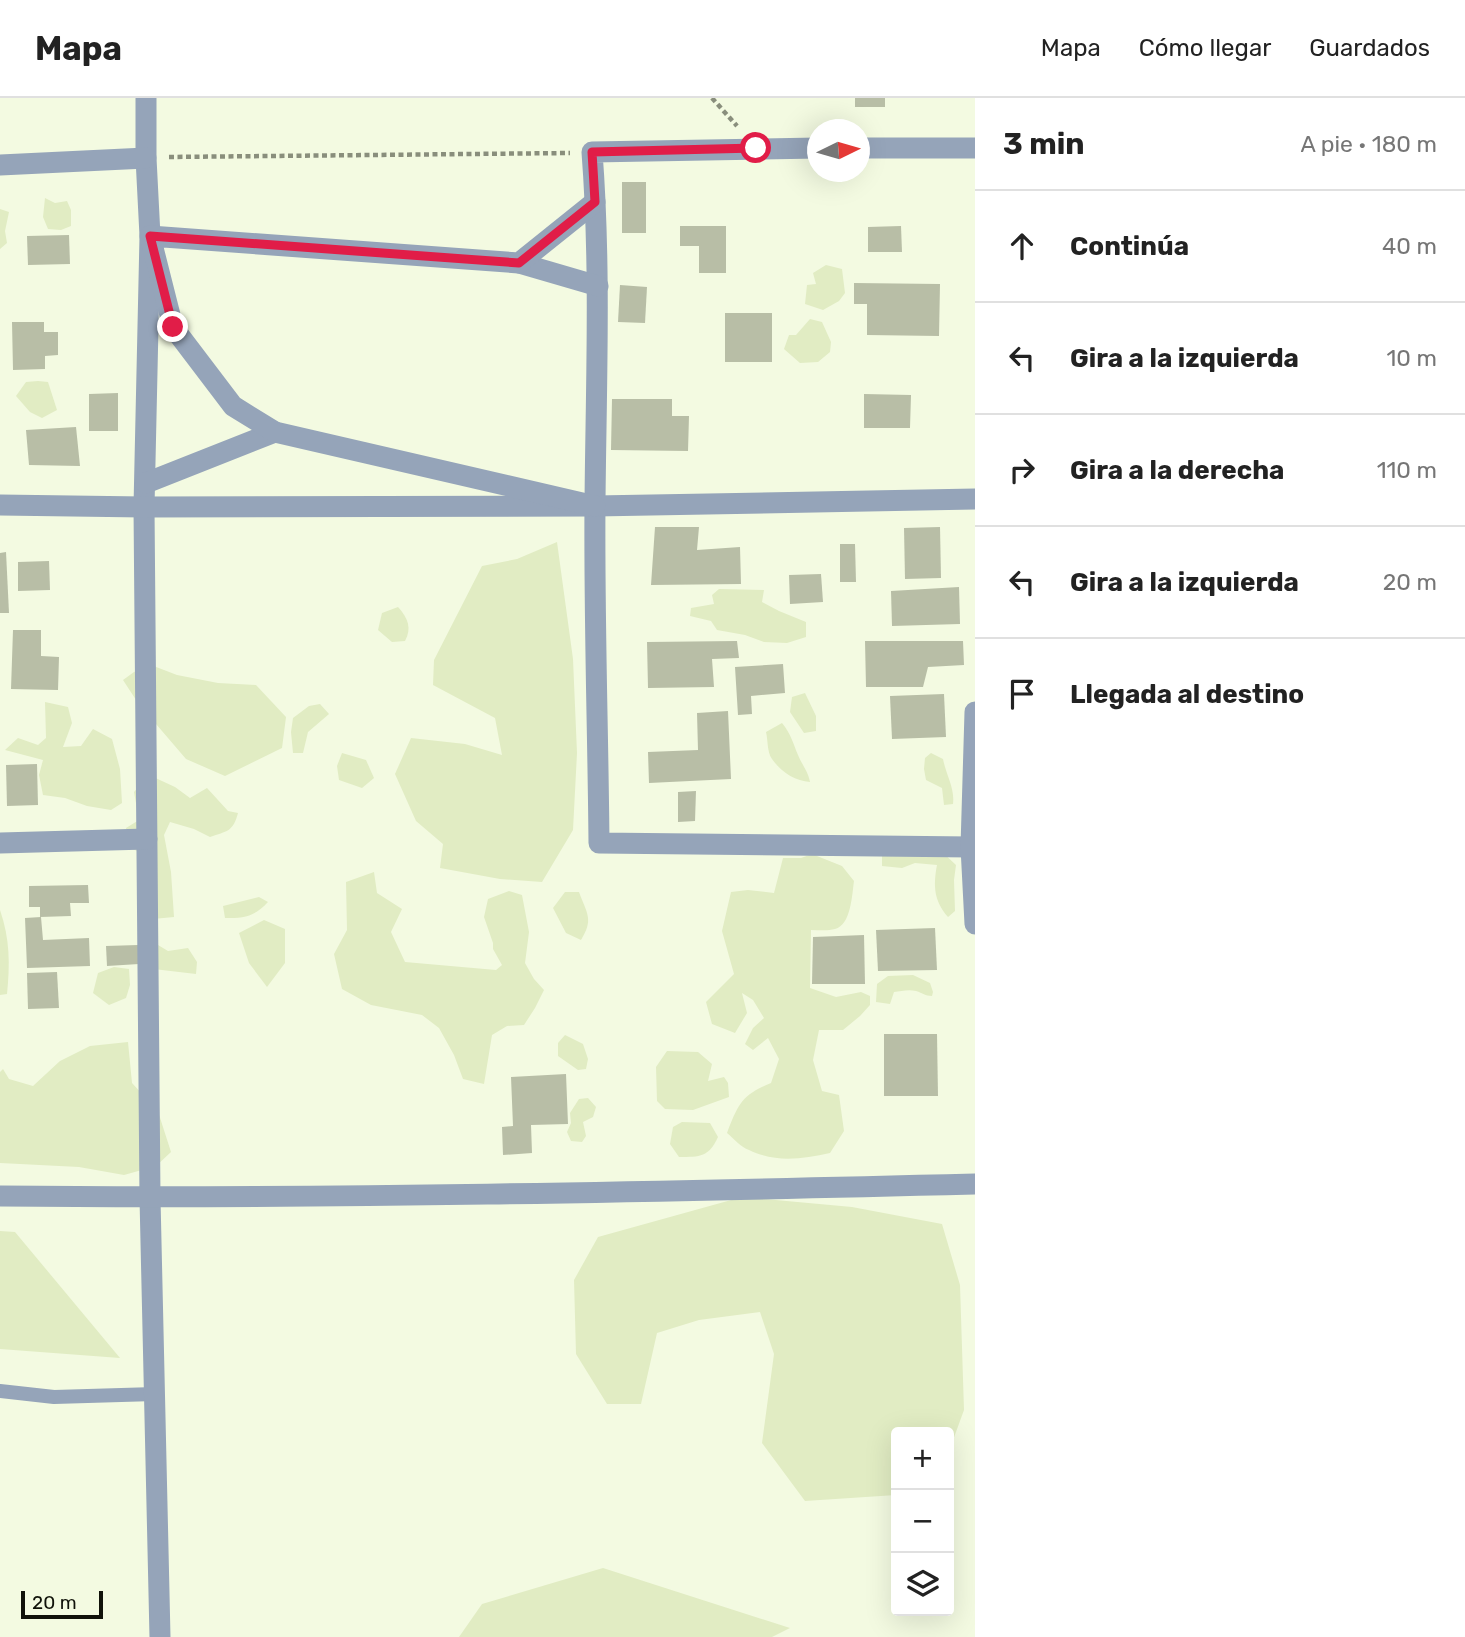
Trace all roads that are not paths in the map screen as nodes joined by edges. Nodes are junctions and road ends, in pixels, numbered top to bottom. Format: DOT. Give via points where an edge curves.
graph roads {
  1 [pos="146,98"];
  2 [pos="807,148"];
  3 [pos="870,148"];
  4 [pos="975,148"];
  5 [pos="146,158"];
  6 [pos="0,165"];
  7 [pos="595,202"];
  8 [pos="150,236"];
  9 [pos="519,263"];
  10 [pos="598,286"];
  11 [pos="275,432"];
  12 [pos="146,483"];
  13 [pos="975,499"];
  14 [pos="0,505"];
  15 [pos="595,506"];
  16 [pos="144,507"];
  17 [pos="975,712"];
  18 [pos="147,839"];
  19 [pos="0,843"];
  20 [pos="971,847"];
  21 [pos="975,924"];
  22 [pos="975,1184"];
  23 [pos="0,1196"];
  24 [pos="150,1198"];
  25 [pos="0,1391"];
  26 [pos="155,1394"];
  27 [pos="160,1637"];
  1 -- 5 [label="street"];
  2 -- 7 [label="street" via="592,152"];
  3 -- 4 [label="street"];
  5 -- 6 [label="street"];
  5 -- 8 [label="street"];
  7 -- 9 [label="street"];
  7 -- 10 [label="street"];
  8 -- 9 [label="street"];
  8 -- 11 [label="street" via="173,327 233,406"];
  8 -- 12 [label="street"];
  9 -- 10 [label="street"];
  10 -- 15 [label="street"];
  11 -- 12 [label="street"];
  11 -- 15 [label="street"];
  12 -- 16 [label="street"];
  13 -- 15 [label="street"];
  14 -- 16 [label="street"];
  15 -- 16 [label="street"];
  15 -- 20 [label="street" via="599,843"];
  16 -- 18 [label="street"];
  17 -- 20 [label="street"];
  18 -- 19 [label="street"];
  18 -- 24 [label="street"];
  20 -- 21 [label="street"];
  22 -- 24 [label="street"];
  23 -- 24 [label="street"];
  24 -- 26 [label="street"];
  25 -- 26 [label="lane" via="54,1397"];
  26 -- 27 [label="street"];
}
